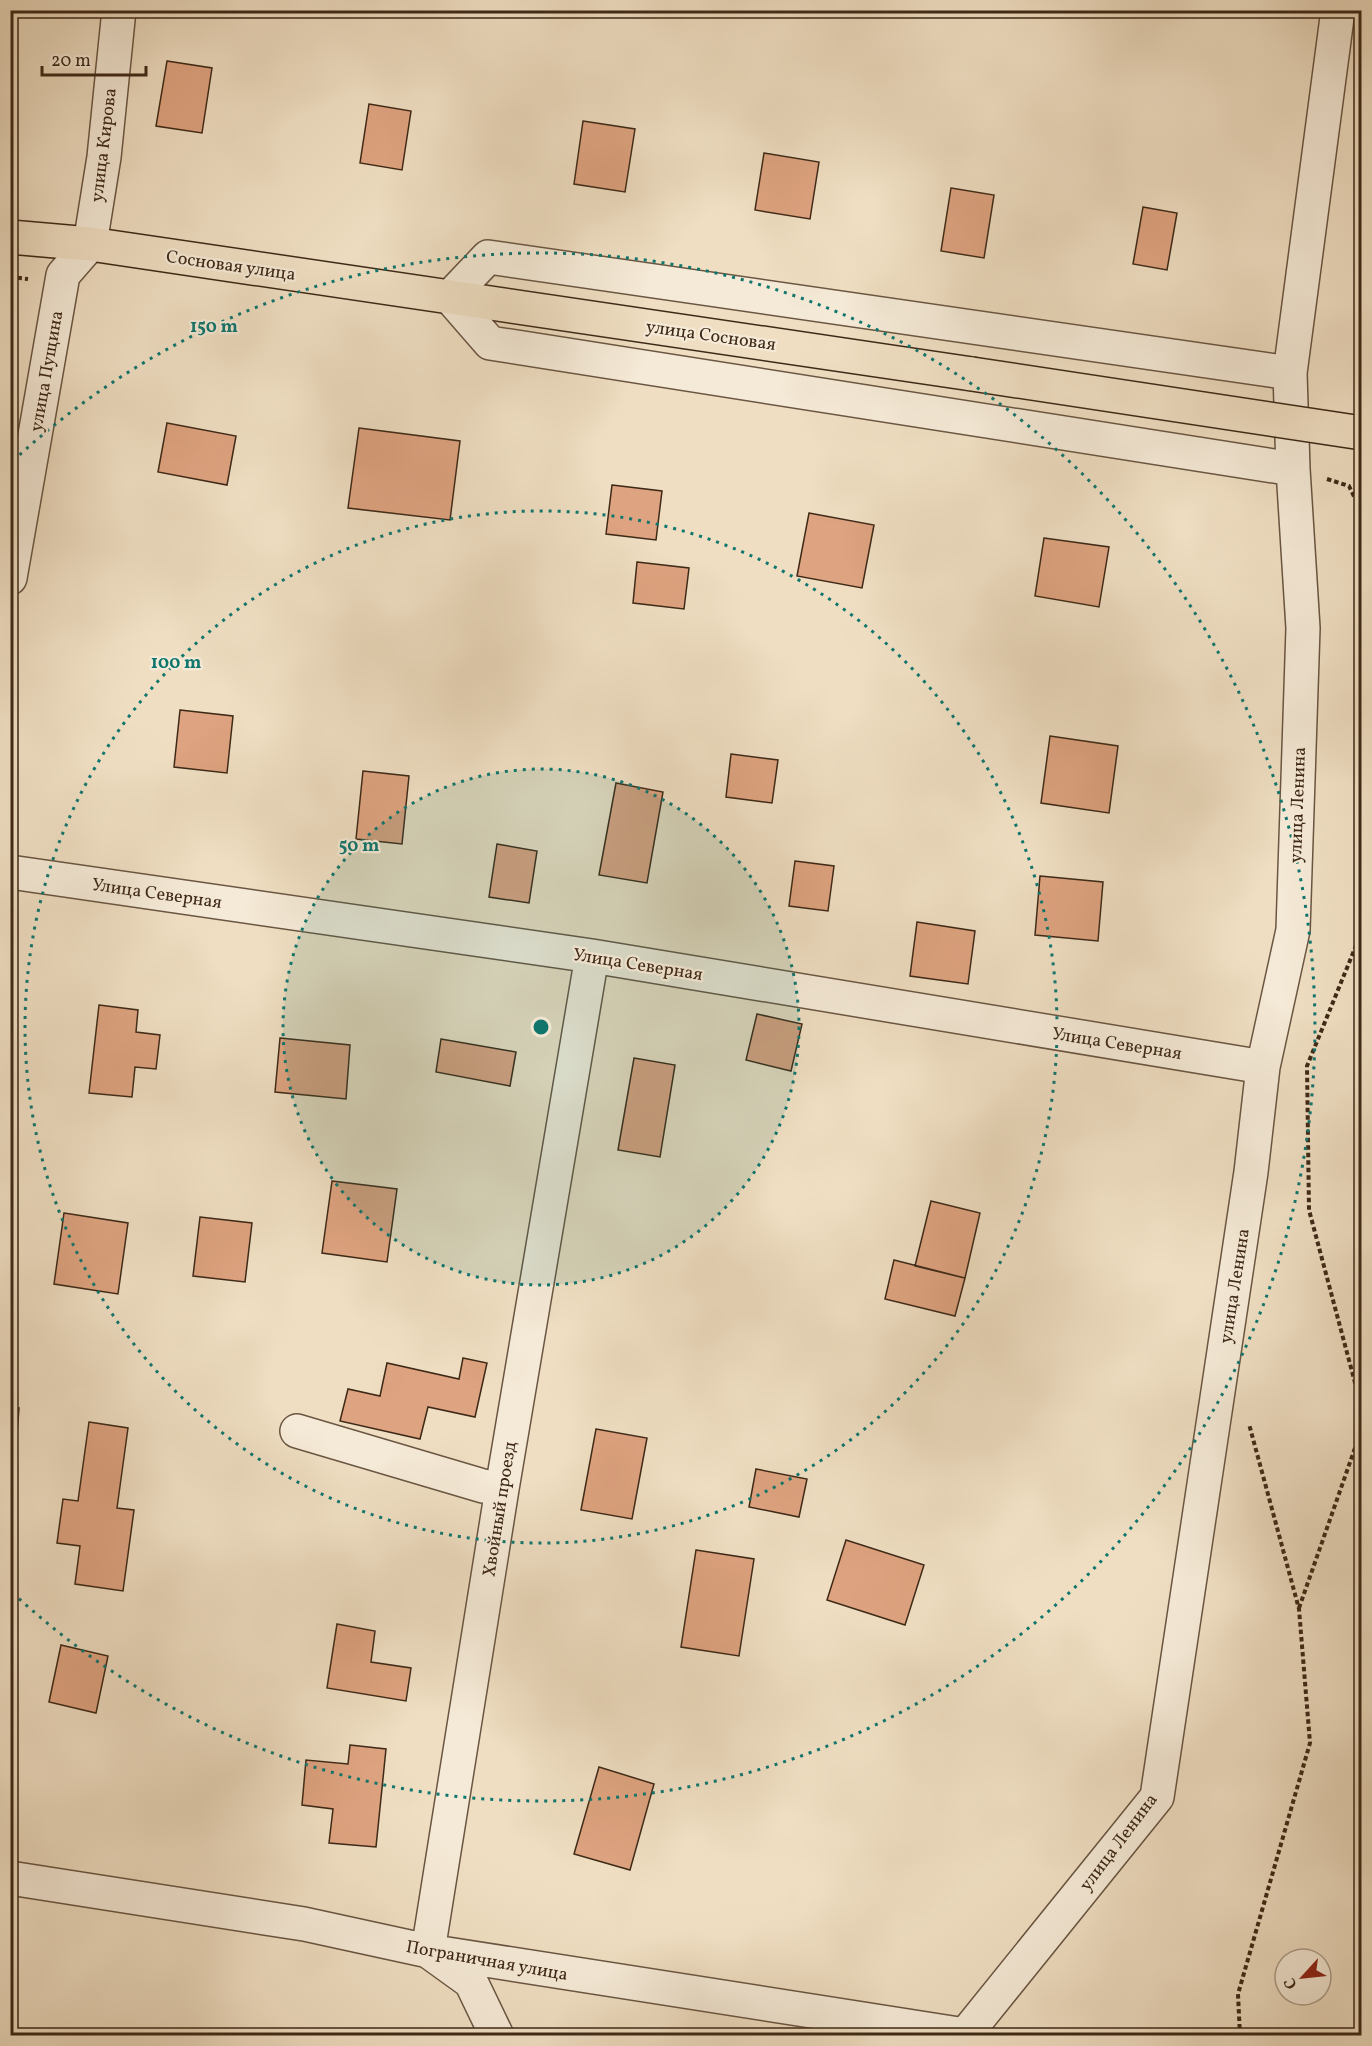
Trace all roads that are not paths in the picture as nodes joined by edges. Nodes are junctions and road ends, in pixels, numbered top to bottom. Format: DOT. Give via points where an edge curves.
graph roads {
  1 [pos="119,10"];
  2 [pos="1338,10"];
  3 [pos="10,237"];
  4 [pos="90,244"];
  5 [pos="450,297"];
  6 [pos="1290,373"];
  7 [pos="1362,433"];
  8 [pos="1293,469"];
  9 [pos="10,578"];
  10 [pos="10,872"];
  11 [pos="592,956"];
  12 [pos="1263,1067"];
  13 [pos="297,1431"];
  14 [pos="502,1489"];
  15 [pos="10,1878"];
  16 [pos="428,1951"];
  17 [pos="965,2035"];
  18 [pos="497,2036"];
  1 -- 4 [label="street, улица Кирова" via="104,157"];
  2 -- 6 [label="street, улица Ленина"];
  3 -- 4 [label="main road, Сосновая улица"];
  4 -- 5 [label="main road, Сосновая улица"];
  4 -- 9 [label="street, улица Пущина" via="63,275"];
  5 -- 6 [label="street" via="488,256"];
  5 -- 7 [label="main road, улица Сосновая, bridge"];
  5 -- 8 [label="street" via="490,343"];
  6 -- 8 [label="street, улица Ленина"];
  8 -- 12 [label="street, улица Ленина" via="1303,628 1293,930"];
  10 -- 11 [label="street, Улица Северная"];
  11 -- 12 [label="street, Улица Северная"];
  11 -- 14 [label="street, Хвойный проезд"];
  12 -- 17 [label="street, улица Ленина" via="1251,1172 1157,1797"];
  13 -- 14 [label="street"];
  14 -- 16 [label="street, Хвойный проезд"];
  15 -- 16 [label="street, Пограничная улица" via="304,1924"];
  16 -- 17 [label="street, Пограничная улица"];
  16 -- 18 [label="street" via="471,1982"];
}
